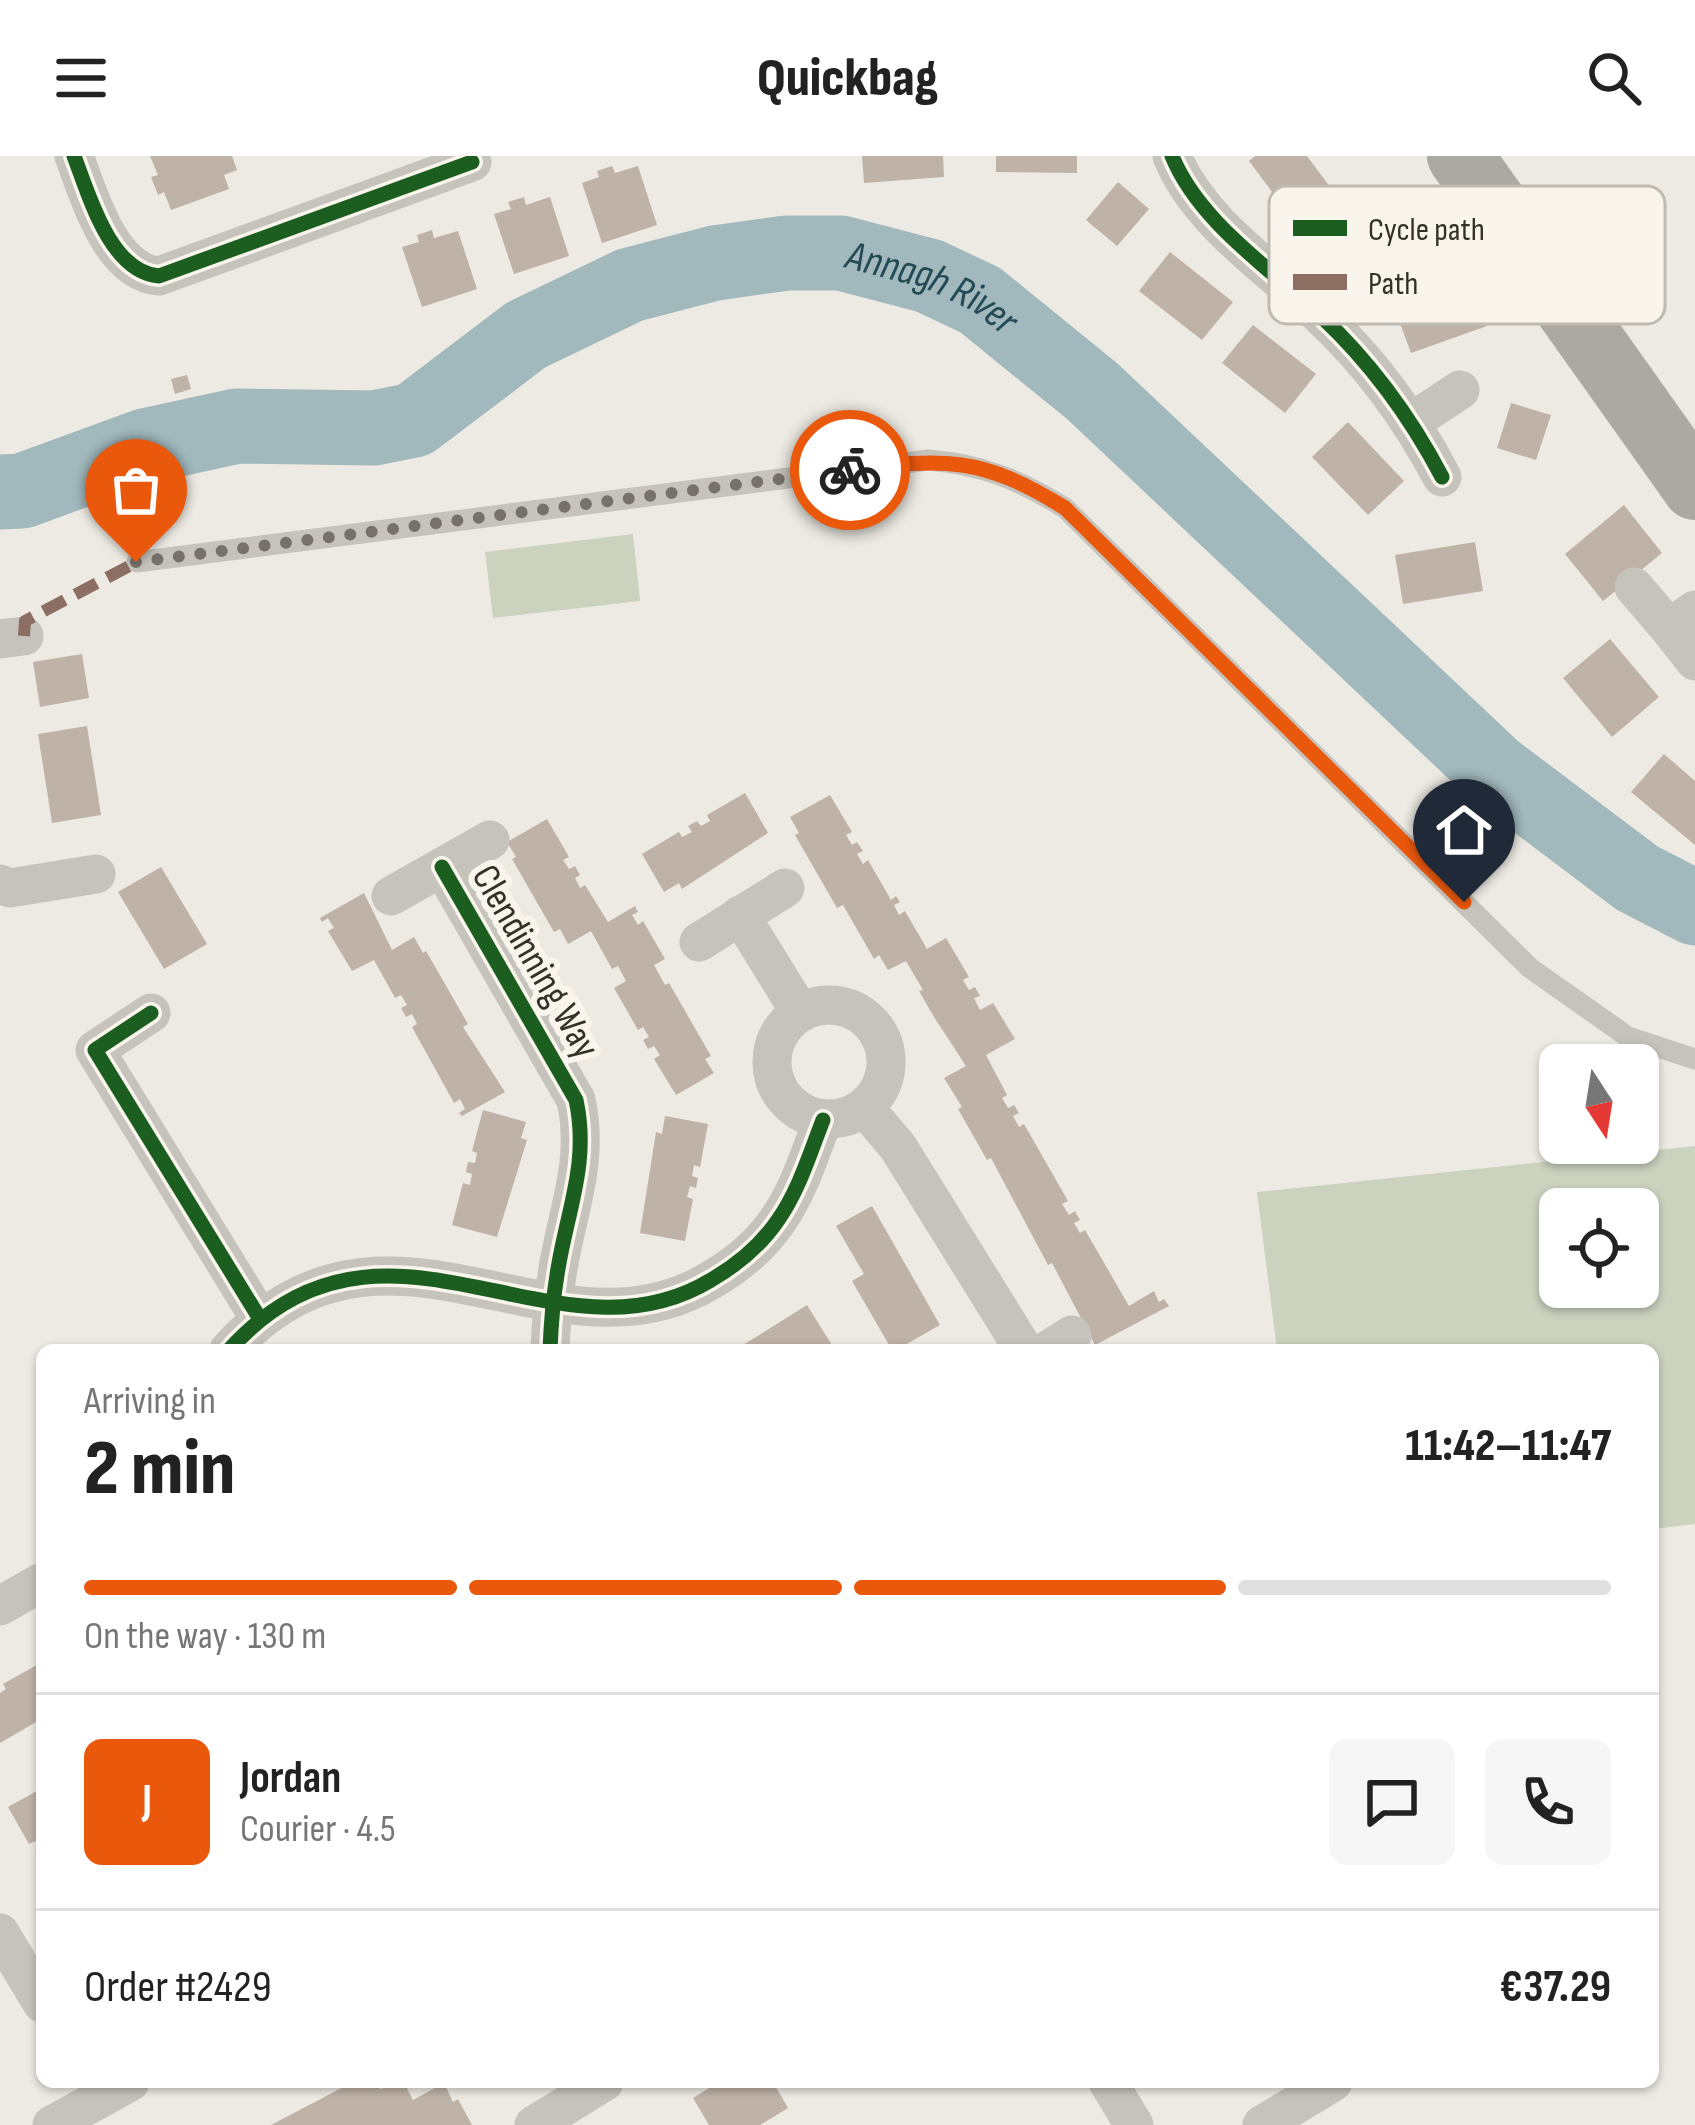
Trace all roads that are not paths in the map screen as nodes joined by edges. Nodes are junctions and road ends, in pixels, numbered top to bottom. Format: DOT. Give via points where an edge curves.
graph roads {
  1 [pos="74,156"];
  2 [pos="1172,156"];
  3 [pos="1460,156"];
  4 [pos="477,158"];
  5 [pos="1481,186"];
  6 [pos="1269,268"];
  7 [pos="1329,324"];
  8 [pos="1578,324"];
  9 [pos="1460,390"];
  10 [pos="1413,421"];
  11 [pos="1442,477"];
  12 [pos="1695,487"];
  13 [pos="136,562"];
  14 [pos="1634,587"];
  15 [pos="1682,619"];
  16 [pos="1695,661"];
  17 [pos="490,840"];
  18 [pos="442,867"];
  19 [pos="96,874"];
  20 [pos="0,884"];
  21 [pos="785,888"];
  22 [pos="392,896"];
  23 [pos="740,916"];
  24 [pos="699,943"];
  25 [pos="152,1012"];
  26 [pos="800,1012"];
  27 [pos="1695,1059"];
  28 [pos="865,1108"];
  29 [pos="823,1120"];
  30 [pos="555,1301"];
  31 [pos="260,1319"];
  32 [pos="236,1344"];
  33 [pos="551,1344"];
  34 [pos="1020,1344"];
  35 [pos="36,1585"];
  36 [pos="0,1606"];
  37 [pos="6,1956"];
  38 [pos="36,1994"];
  39 [pos="119,2088"];
  40 [pos="594,2088"];
  41 [pos="1112,2088"];
  42 [pos="1323,2088"];
  43 [pos="52,2125"];
  44 [pos="534,2125"];
  45 [pos="1134,2125"];
  46 [pos="1262,2125"];
  1 -- 4 [label="street" via="125,261 159,276"];
  2 -- 6 [label="street" via="1204,208"];
  3 -- 5 [label="highway"];
  7 -- 10 [label="street"];
  8 -- 12 [label="highway"];
  9 -- 10 [label="street"];
  10 -- 11 [label="street"];
  13 -- 27 [label="lane" via="928,460 1002,473 1065,508 1530,968 1628,1037"];
  14 -- 15 [label="street"];
  15 -- 16 [label="street"];
  17 -- 18 [label="street"];
  18 -- 22 [label="street"];
  18 -- 30 [label="street, Clendinning Way" via="576,1100 583,1155"];
  19 -- 20 [label="street"];
  21 -- 23 [label="street"];
  23 -- 24 [label="street"];
  23 -- 26 [label="street"];
  25 -- 31 [label="street" via="95,1050"];
  26 -- 28 [label="street" via="838,1005 872,1022 886,1076"];
  26 -- 29 [label="street" via="776,1038 772,1074 790,1105"];
  28 -- 29 [label="street"];
  28 -- 34 [label="street" via="898,1147"];
  29 -- 30 [label="street" via="776,1223 725,1271 657,1305"];
  30 -- 31 [label="street" via="384,1275 310,1289"];
  30 -- 33 [label="street, Clendinning Way"];
  31 -- 32 [label="street"];
  35 -- 36 [label="street"];
  37 -- 38 [label="street"];
  39 -- 43 [label="street"];
  40 -- 44 [label="street"];
  41 -- 45 [label="street"];
  42 -- 46 [label="street"];
}
